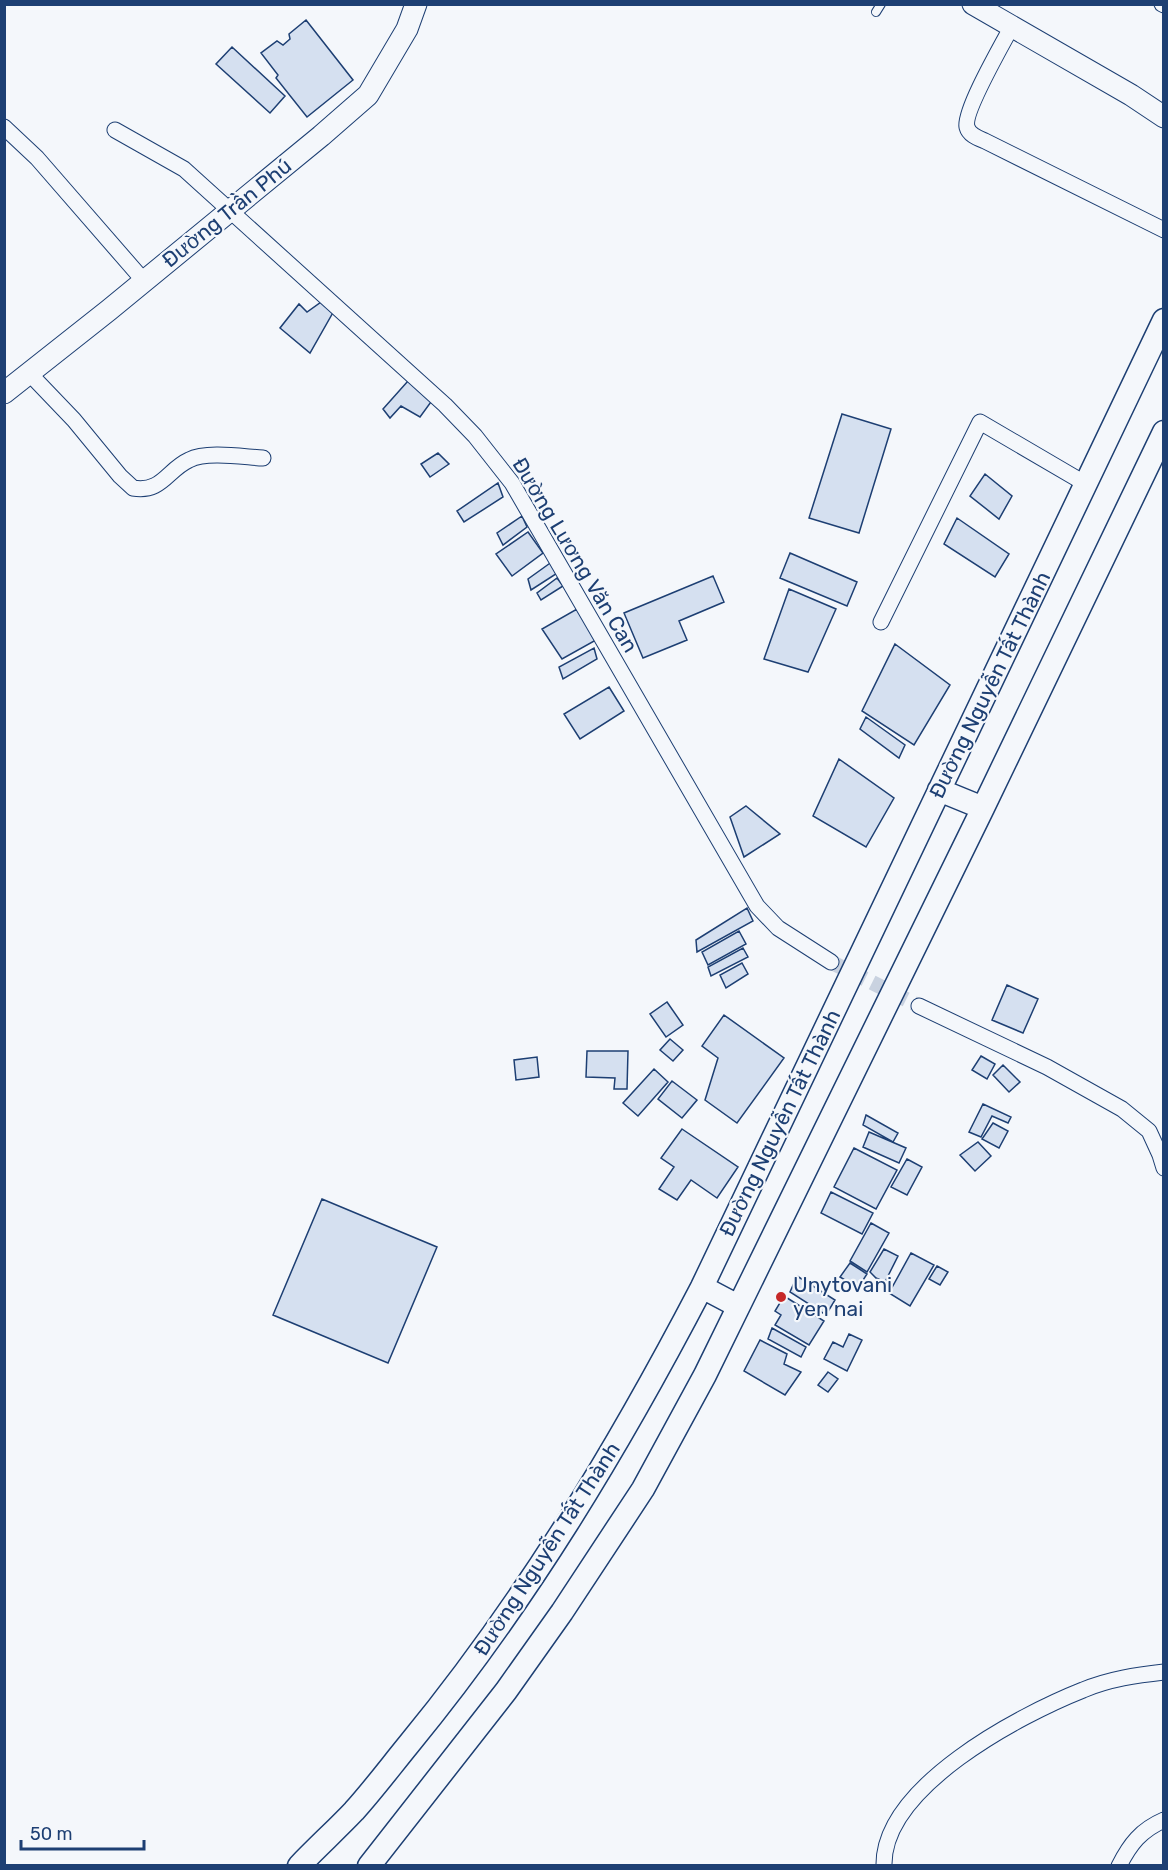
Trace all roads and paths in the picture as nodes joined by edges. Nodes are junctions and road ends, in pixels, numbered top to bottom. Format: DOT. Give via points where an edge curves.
graph roads {
  1 [pos="416,4"];
  2 [pos="972,4"];
  3 [pos="1012,26"];
  4 [pos="1164,117"];
  5 [pos="4,127"];
  6 [pos="115,130"];
  7 [pos="229,211"];
  8 [pos="1164,230"];
  9 [pos="144,281"];
  10 [pos="1164,320"];
  11 [pos="29,373"];
  12 [pos="4,393"];
  13 [pos="1164,432"];
  14 [pos="263,458"];
  15 [pos="1086,484"];
  16 [pos="881,622"];
  17 [pos="939,790"];
  18 [pos="983,808"];
  19 [pos="831,962"];
  20 [pos="919,1006"];
  21 [pos="1164,1168"];
  22 [pos="702,1287"];
  23 [pos="738,1306"];
  24 [pos="1164,1672"];
  25 [pos="1164,1820"];
  26 [pos="299,1866"];
  27 [pos="369,1866"];
  28 [pos="884,1866"];
  29 [pos="1119,1866"];
  1 -- 7 [label="street, Đường Trần Phú" via="407,29 368,95"];
  2 -- 3 [label="street"];
  3 -- 4 [label="street"];
  3 -- 8 [label="street" via="972,104 967,129"];
  5 -- 9 [label="street" via="37,158"];
  6 -- 7 [label="street, Đường Lương Văn Can" via="184,169"];
  7 -- 9 [label="street, Đường Trần Phú"];
  7 -- 19 [label="street, Đường Lương Văn Can" via="424,385 475,436 512,483 757,906 778,928"];
  9 -- 11 [label="street, Đường Trần Phú"];
  10 -- 15 [label="main road, Đường Nguyễn Tất Thành"];
  11 -- 12 [label="street, Đường Trần Phú"];
  11 -- 14 [label="street" via="133,488 149,488 161,482 189,459"];
  13 -- 18 [label="main road, Đường Nguyễn Tất Thành"];
  15 -- 16 [label="street" via="980,422"];
  15 -- 17 [label="main road, Đường Nguyễn Tất Thành"];
  17 -- 18 [label="main road"];
  17 -- 22 [label="main road, Đường Nguyễn Tất Thành"];
  18 -- 23 [label="main road, Đường Nguyễn Tất Thành"];
  20 -- 21 [label="street" via="1047,1067 1122,1109 1149,1131"];
  22 -- 23 [label="main road"];
  22 -- 26 [label="main road, Đường Nguyễn Tất Thành" via="623,1433 517,1602 451,1693 354,1810"];
  23 -- 27 [label="main road, Đường Nguyễn Tất Thành" via="674,1433 602,1553 506,1690"];
  24 -- 28 [label="street" via="1134,1675 1084,1689 965,1752 934,1777 910,1804 888,1836"];
  25 -- 29 [label="street" via="1128,1847"];
}
